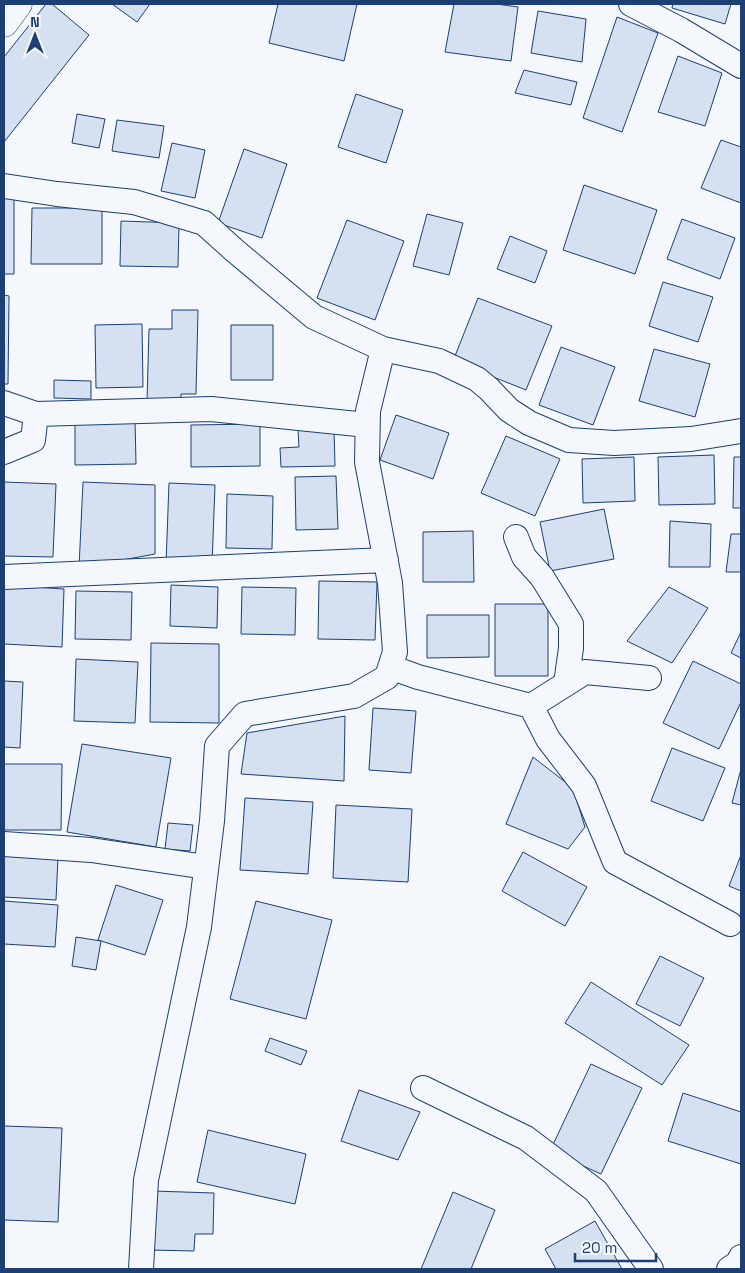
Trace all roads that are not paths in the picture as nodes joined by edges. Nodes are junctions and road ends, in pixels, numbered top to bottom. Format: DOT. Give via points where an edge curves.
graph roads {
  1 [pos="18,4"];
  2 [pos="638,5"];
  3 [pos="4,23"];
  4 [pos="741,66"];
  5 [pos="4,186"];
  6 [pos="383,349"];
  7 [pos="4,403"];
  8 [pos="36,414"];
  9 [pos="367,425"];
  10 [pos="741,431"];
  11 [pos="4,452"];
  12 [pos="516,537"];
  13 [pos="386,560"];
  14 [pos="4,577"];
  15 [pos="390,667"];
  16 [pos="649,678"];
  17 [pos="566,684"];
  18 [pos="531,706"];
  19 [pos="4,844"];
  20 [pos="206,867"];
  21 [pos="730,924"];
  22 [pos="423,1088"];
  23 [pos="741,1257"];
  24 [pos="141,1269"];
  25 [pos="651,1269"];
  26 [pos="729,1269"];
  1 -- 3 [label="street"];
  2 -- 4 [label="street"];
  5 -- 6 [label="street" via="134,202 204,223 314,317"];
  6 -- 9 [label="street"];
  6 -- 10 [label="street" via="439,361 477,379 509,410 529,424 569,440 614,443 691,439"];
  7 -- 8 [label="street"];
  8 -- 9 [label="street" via="211,409"];
  8 -- 11 [label="street" via="33,440"];
  9 -- 13 [label="street" via="367,462"];
  12 -- 17 [label="street" via="524,557 542,576 571,624"];
  13 -- 14 [label="street"];
  13 -- 15 [label="street" via="395,652"];
  15 -- 18 [label="street"];
  15 -- 20 [label="street" via="387,677 354,696 245,714 217,746"];
  16 -- 17 [label="street" via="585,672"];
  17 -- 18 [label="street"];
  18 -- 21 [label="street" via="548,738 584,786 615,862"];
  19 -- 20 [label="street" via="92,850"];
  20 -- 24 [label="street" via="199,927 146,1180"];
  22 -- 25 [label="street" via="526,1138 596,1191"];
  23 -- 26 [label="street"];
}
